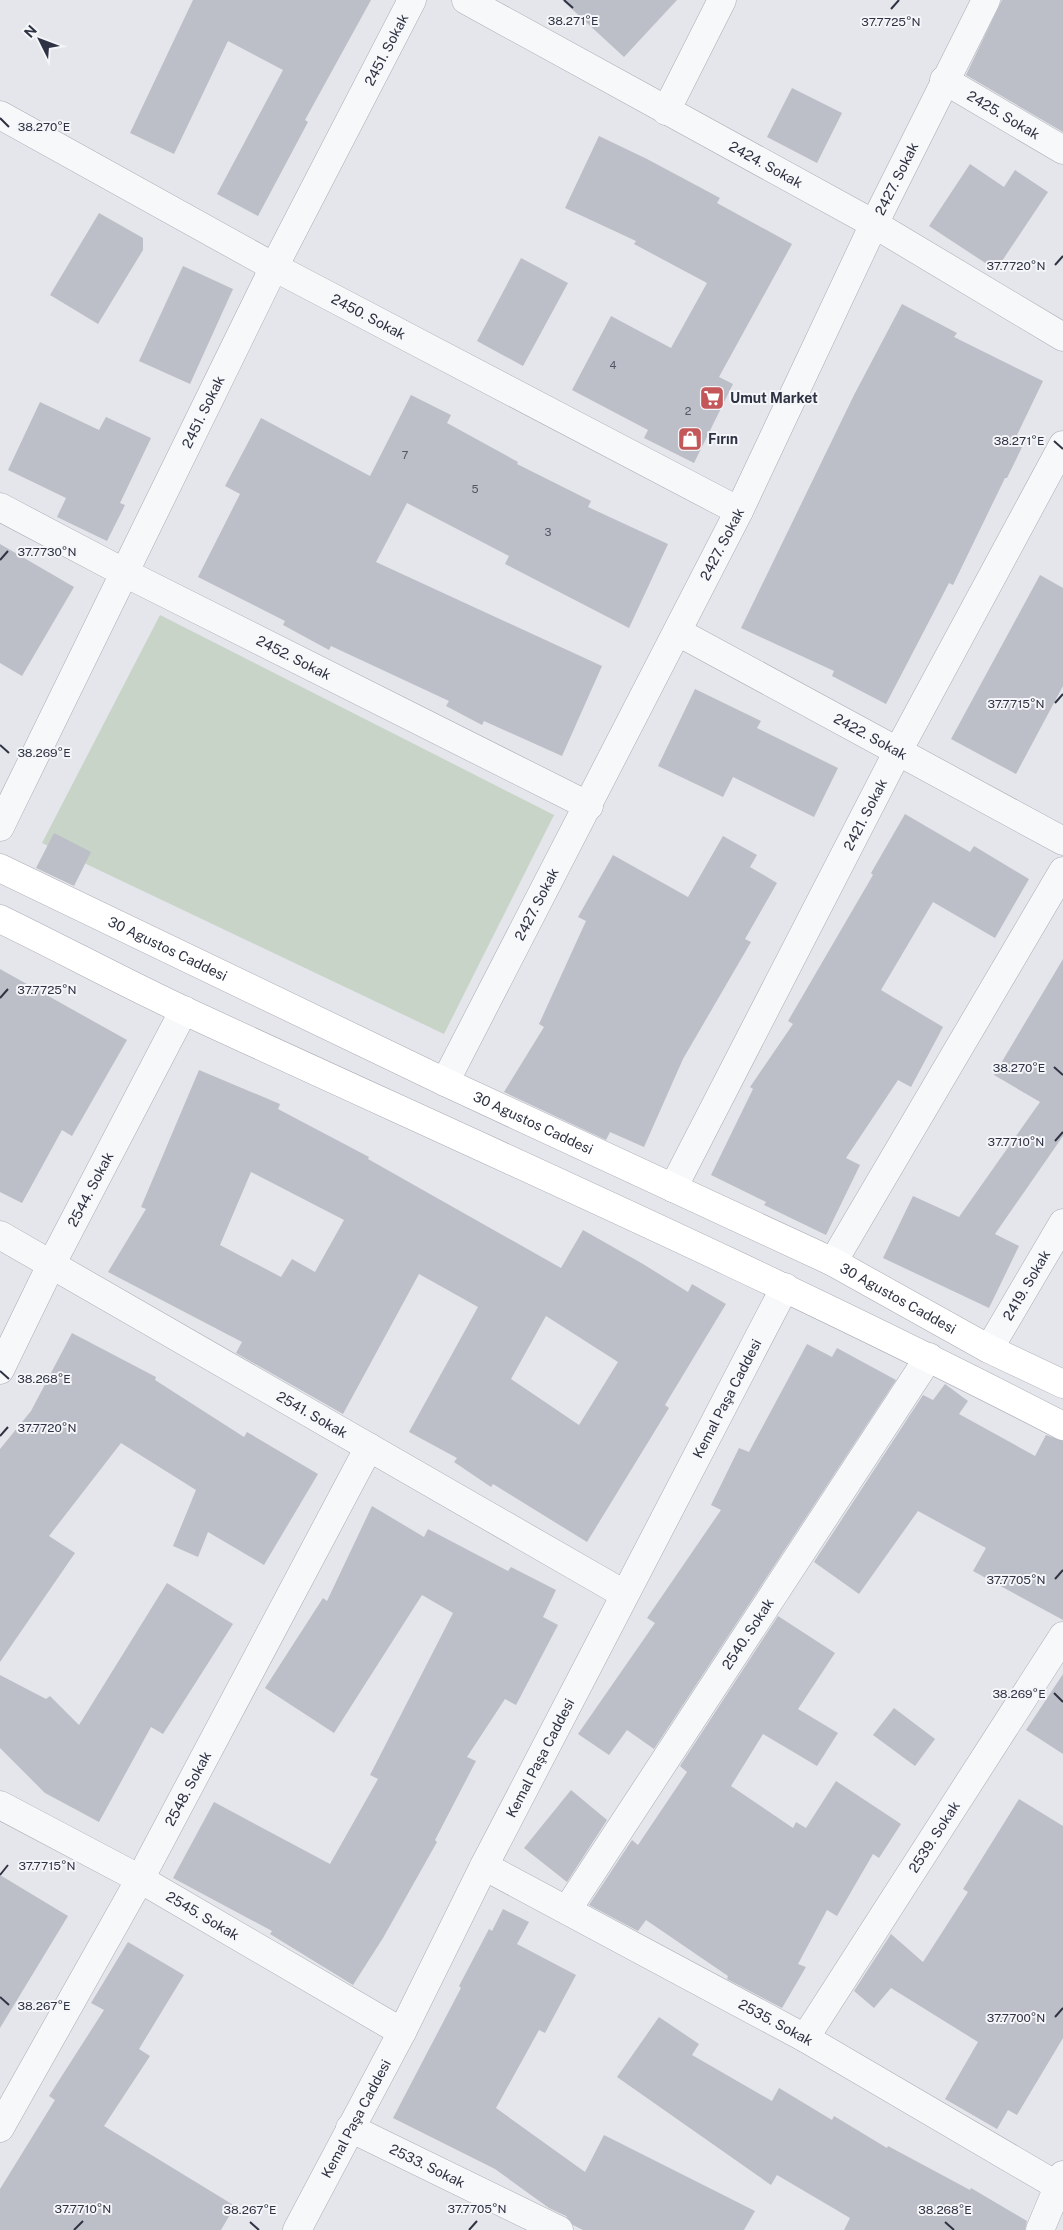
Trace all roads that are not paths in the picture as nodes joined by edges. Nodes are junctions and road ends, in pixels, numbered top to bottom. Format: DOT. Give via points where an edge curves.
graph roads {
  1 [pos="412,0"];
  2 [pos="466,0"];
  3 [pos="722,0"];
  4 [pos="986,0"];
  5 [pos="944,80"];
  6 [pos="666,111"];
  7 [pos="0,116"];
  8 [pos="1063,150"];
  9 [pos="874,224"];
  10 [pos="274,267"];
  11 [pos="1063,336"];
  12 [pos="1063,445"];
  13 [pos="0,507"];
  14 [pos="739,511"];
  15 [pos="125,573"];
  16 [pos="678,632"];
  17 [pos="898,751"];
  18 [pos="589,806"];
  19 [pos="0,827"];
  20 [pos="1063,840"];
  21 [pos="0,868"];
  22 [pos="1063,871"];
  23 [pos="0,919"];
  24 [pos="184,1010"];
  25 [pos="445,1082"];
  26 [pos="673,1188"];
  27 [pos="1063,1223"];
  28 [pos="0,1235"];
  29 [pos="833,1262"];
  30 [pos="52,1263"];
  31 [pos="785,1287"];
  32 [pos="989,1349"];
  33 [pos="929,1357"];
  34 [pos="0,1370"];
  35 [pos="1063,1384"];
  36 [pos="1063,1426"];
  37 [pos="370,1447"];
  38 [pos="624,1594"];
  39 [pos="1063,1636"];
  40 [pos="0,1805"];
  41 [pos="484,1866"];
  42 [pos="140,1879"];
  43 [pos="567,1910"];
  44 [pos="402,2032"];
  45 [pos="805,2038"];
  46 [pos="0,2128"];
  47 [pos="350,2128"];
  48 [pos="1061,2183"];
  49 [pos="297,2230"];
  50 [pos="559,2230"];
  51 [pos="1040,2230"];
  1 -- 10 [label="street, 2451. Sokak"];
  2 -- 6 [label="street, 2424. Sokak"];
  3 -- 6 [label="street"];
  4 -- 5 [label="street, 2427. Sokak"];
  5 -- 8 [label="street, 2425. Sokak"];
  5 -- 9 [label="street, 2427. Sokak"];
  6 -- 9 [label="street, 2424. Sokak"];
  7 -- 10 [label="street, 2450. Sokak"];
  9 -- 11 [label="street, 2424. Sokak"];
  9 -- 14 [label="street, 2427. Sokak"];
  10 -- 14 [label="street, 2450. Sokak"];
  10 -- 15 [label="street, 2451. Sokak"];
  12 -- 17 [label="street, 2421. Sokak"];
  13 -- 15 [label="street, 2452. Sokak"];
  14 -- 16 [label="street, 2427. Sokak"];
  15 -- 18 [label="street, 2452. Sokak"];
  15 -- 19 [label="street, 2451. Sokak"];
  16 -- 17 [label="street, 2422. Sokak"];
  16 -- 18 [label="street, 2427. Sokak"];
  17 -- 20 [label="street, 2422. Sokak"];
  17 -- 26 [label="street, 2421. Sokak"];
  18 -- 25 [label="street, 2427. Sokak"];
  21 -- 25 [label="main road, 30 Agustos Caddesi"];
  22 -- 29 [label="street"];
  23 -- 24 [label="main road"];
  24 -- 30 [label="street, 2544. Sokak"];
  24 -- 31 [label="main road"];
  25 -- 26 [label="main road, 30 Agustos Caddesi"];
  26 -- 29 [label="main road, 30 Agustos Caddesi"];
  27 -- 32 [label="street, 2419. Sokak"];
  28 -- 30 [label="street, 2541. Sokak"];
  29 -- 32 [label="main road, 30 Agustos Caddesi"];
  30 -- 34 [label="street, 2544. Sokak"];
  30 -- 37 [label="street, 2541. Sokak"];
  31 -- 33 [label="main road"];
  31 -- 38 [label="street, Kemal Paşa Caddesi"];
  32 -- 35 [label="main road, 30 Agustos Caddesi"];
  33 -- 36 [label="main road"];
  33 -- 43 [label="street, 2540. Sokak"];
  37 -- 38 [label="street, 2541. Sokak"];
  37 -- 42 [label="street, 2548. Sokak"];
  38 -- 41 [label="street, Kemal Paşa Caddesi"];
  39 -- 45 [label="street, 2539. Sokak"];
  40 -- 42 [label="street, 2545. Sokak"];
  41 -- 43 [label="street, 2535. Sokak"];
  41 -- 44 [label="street, Kemal Paşa Caddesi"];
  42 -- 44 [label="street, 2545. Sokak"];
  42 -- 46 [label="street, 2548. Sokak"];
  43 -- 45 [label="street, 2535. Sokak"];
  44 -- 47 [label="street, Kemal Paşa Caddesi"];
  45 -- 48 [label="street, 2535. Sokak"];
  47 -- 49 [label="street, Kemal Paşa Caddesi"];
  47 -- 50 [label="street, 2533. Sokak"];
  48 -- 51 [label="street"];
}
